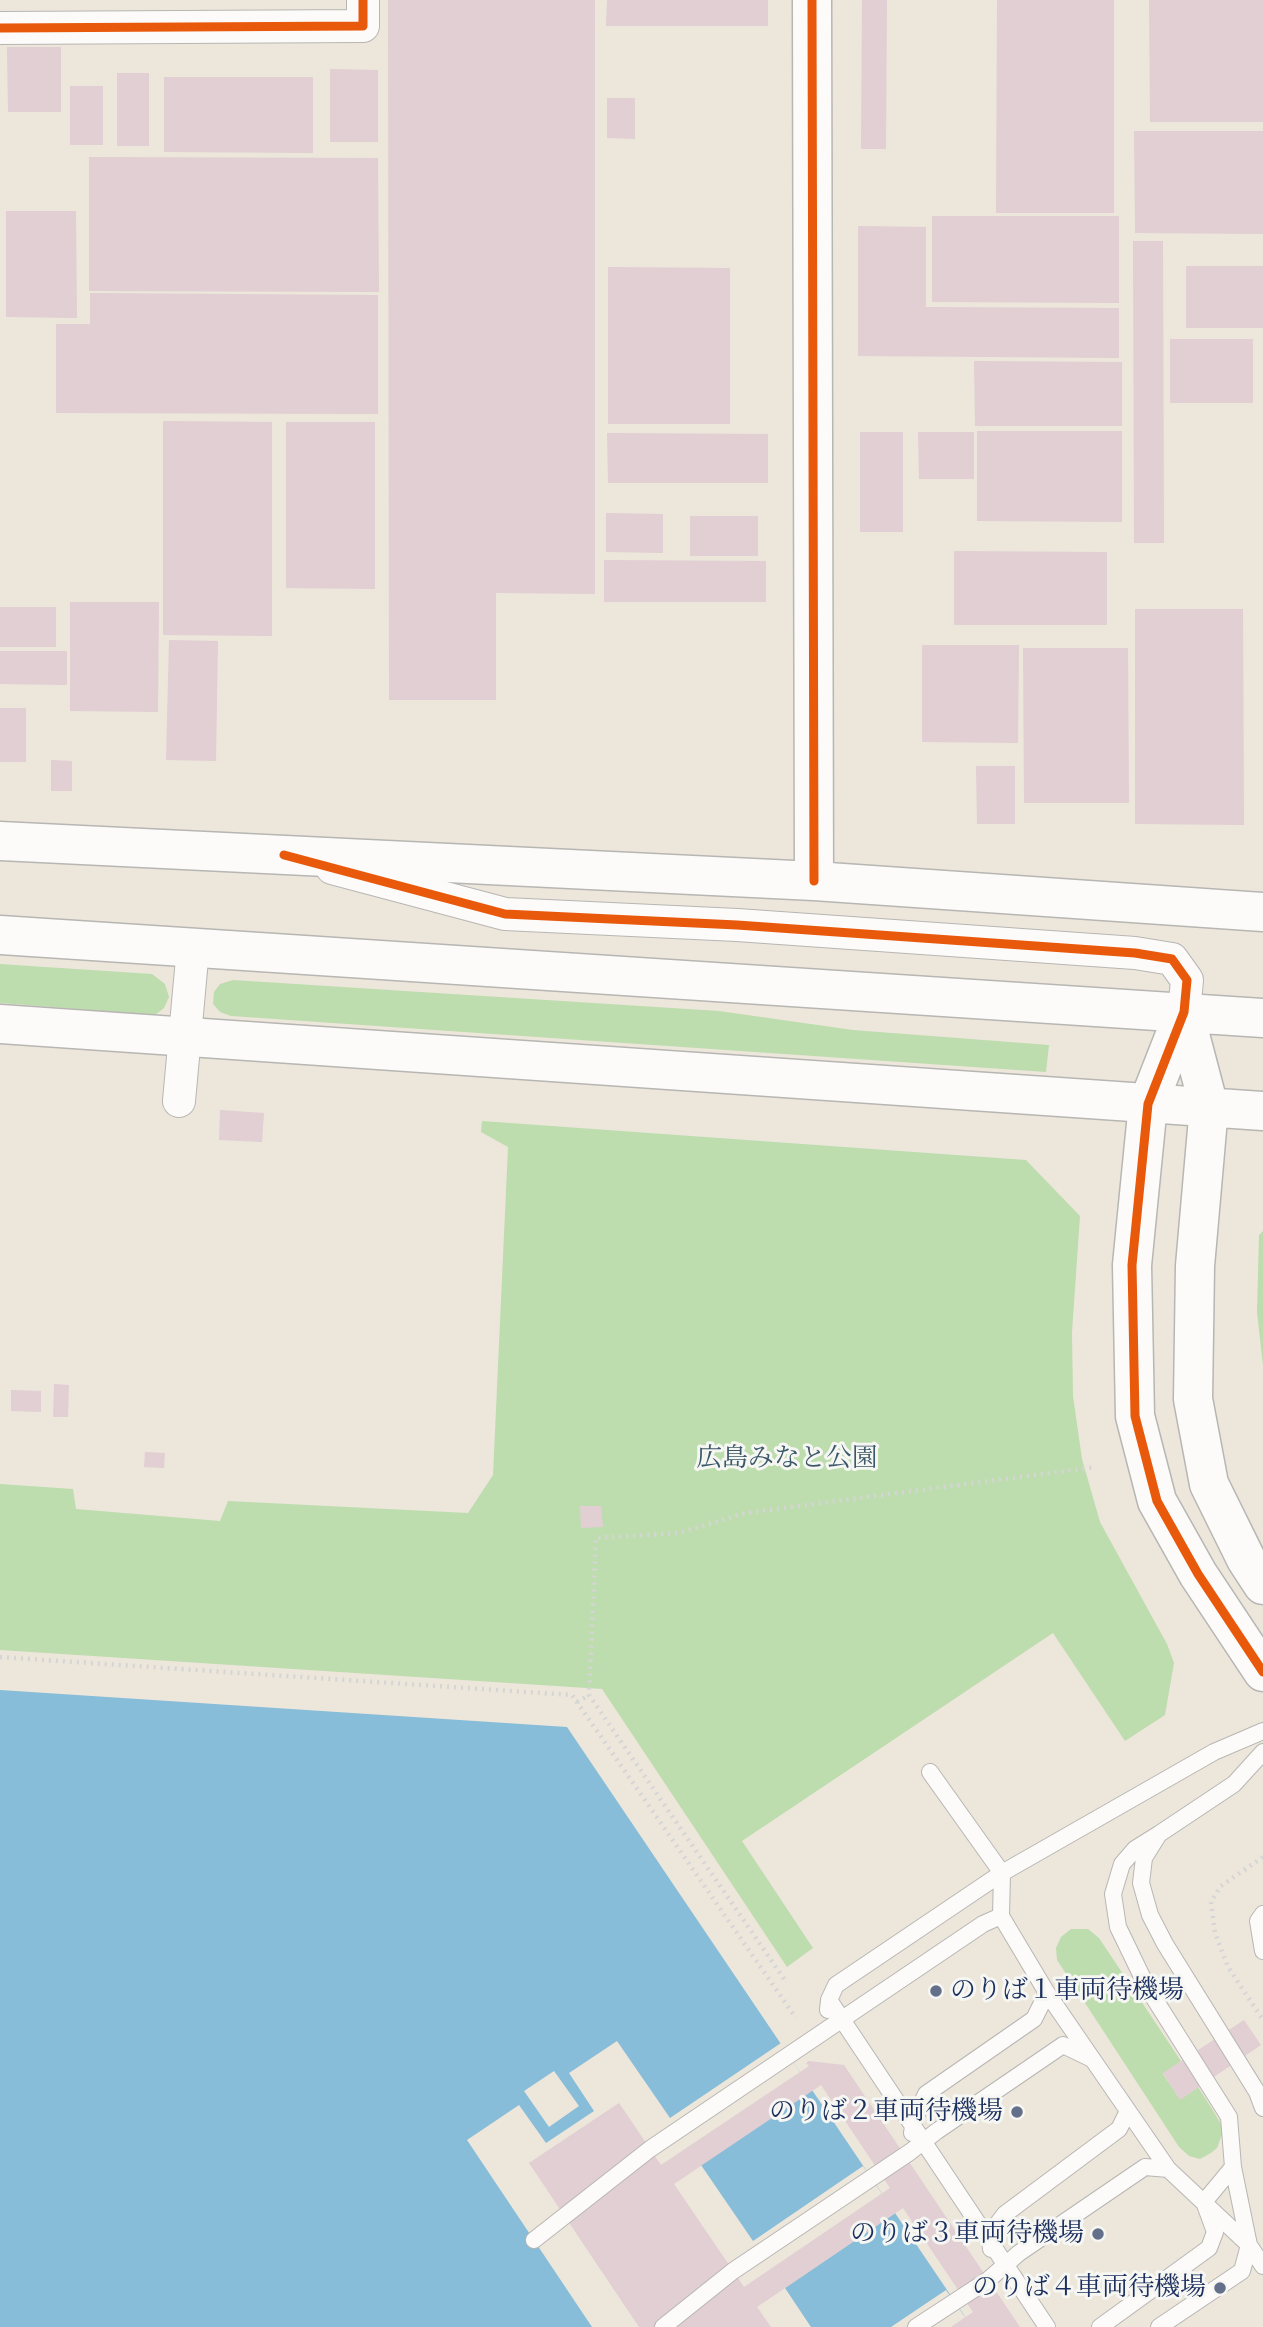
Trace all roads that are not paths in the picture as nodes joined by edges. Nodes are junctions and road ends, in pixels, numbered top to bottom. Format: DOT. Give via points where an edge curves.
graph roads {
  1 [pos="363,0"];
  2 [pos="812,0"];
  3 [pos="0,28"];
  4 [pos="0,841"];
  5 [pos="284,855"];
  6 [pos="814,881"];
  7 [pos="1263,912"];
  8 [pos="0,935"];
  9 [pos="193,948"];
  10 [pos="1184,1012"];
  11 [pos="1263,1018"];
  12 [pos="0,1024"];
  13 [pos="185,1037"];
  14 [pos="179,1101"];
  15 [pos="1149,1104"];
  16 [pos="1209,1107"];
  17 [pos="1263,1111"];
  18 [pos="1263,1585"];
  19 [pos="1263,1672"];
  20 [pos="1263,1731"];
  21 [pos="1263,1752"];
  22 [pos="930,1772"];
  23 [pos="1159,1834"];
  24 [pos="1002,1873"];
  25 [pos="1263,1914"];
  26 [pos="1001,1916"];
  27 [pos="1263,1951"];
  28 [pos="1047,1993"];
  29 [pos="829,2000"];
  30 [pos="843,2021"];
  31 [pos="827,2030"];
  32 [pos="1093,2059"];
  33 [pos="1263,2108"];
  34 [pos="1128,2111"];
  35 [pos="913,2126"];
  36 [pos="924,2141"];
  37 [pos="910,2152"];
  38 [pos="1233,2167"];
  39 [pos="1168,2169"];
  40 [pos="1204,2202"];
  41 [pos="534,2240"];
  42 [pos="990,2241"];
  43 [pos="1249,2245"];
  44 [pos="1263,2266"];
  45 [pos="1000,2270"];
  46 [pos="663,2327"];
  47 [pos="916,2327"];
  48 [pos="1047,2327"];
  49 [pos="1100,2327"];
  50 [pos="1159,2327"];
  1 -- 3 [label="street" via="363,26"];
  2 -- 6 [label="street"];
  4 -- 5 [label="street"];
  5 -- 6 [label="street"];
  5 -- 10 [label="street" via="505,914 750,926 1172,959 1186,980"];
  6 -- 7 [label="street"];
  8 -- 9 [label="street"];
  9 -- 10 [label="street"];
  9 -- 13 [label="street"];
  10 -- 11 [label="street"];
  10 -- 15 [label="street"];
  10 -- 16 [label="street"];
  12 -- 13 [label="street"];
  13 -- 14 [label="street"];
  13 -- 15 [label="street"];
  15 -- 16 [label="street"];
  15 -- 19 [label="street" via="1132,1265 1135,1416 1157,1501 1198,1574"];
  16 -- 17 [label="street"];
  16 -- 18 [label="street" via="1195,1266 1193,1399 1209,1484"];
  20 -- 24 [label="lane" via="1214,1752"];
  21 -- 23 [label="lane" via="1234,1784"];
  22 -- 24 [label="lane"];
  23 -- 33 [label="lane" via="1144,1858 1141,1883 1150,1915"];
  23 -- 38 [label="lane" via="1122,1864 1113,1894 1118,1927 1147,1987 1229,2117"];
  24 -- 26 [label="lane"];
  24 -- 29 [label="lane" via="836,1985"];
  25 -- 27 [label="lane" via="1258,1921"];
  26 -- 28 [label="lane"];
  26 -- 30 [label="lane"];
  28 -- 32 [label="lane"];
  28 -- 35 [label="lane" via="1034,2019 926,2094"];
  29 -- 30 [label="lane"];
  29 -- 31 [label="lane"];
  30 -- 31 [label="lane"];
  30 -- 35 [label="lane"];
  31 -- 41 [label="lane" via="650,2149"];
  32 -- 34 [label="lane"];
  32 -- 36 [label="lane" via="1063,2045"];
  34 -- 39 [label="lane"];
  34 -- 42 [label="lane" via="1119,2129 1005,2214"];
  35 -- 36 [label="lane"];
  35 -- 37 [label="lane"];
  36 -- 37 [label="lane"];
  36 -- 42 [label="lane"];
  37 -- 46 [label="lane" via="733,2272"];
  38 -- 40 [label="lane"];
  38 -- 43 [label="lane"];
  39 -- 40 [label="lane"];
  39 -- 45 [label="lane" via="1145,2167"];
  40 -- 43 [label="lane"];
  40 -- 49 [label="lane" via="1215,2232 1209,2248"];
  42 -- 45 [label="lane"];
  43 -- 44 [label="lane"];
  43 -- 50 [label="lane" via="1242,2271"];
  45 -- 47 [label="lane"];
  45 -- 48 [label="lane"];
}
